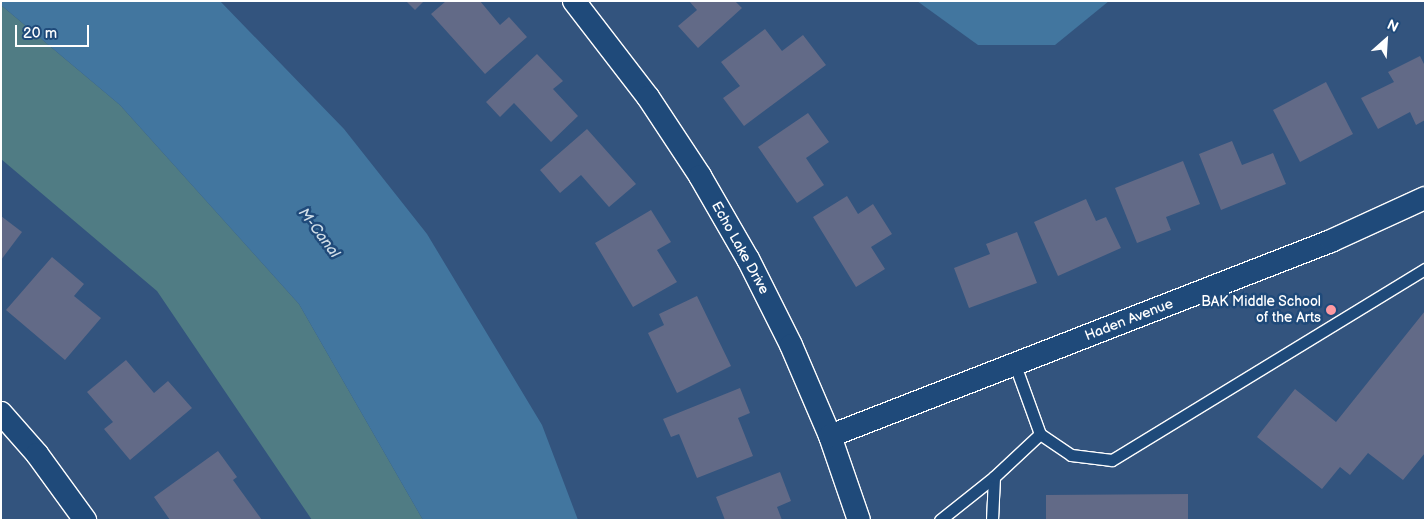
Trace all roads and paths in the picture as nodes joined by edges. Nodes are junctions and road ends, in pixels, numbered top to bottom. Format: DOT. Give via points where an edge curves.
graph roads {
  1 [pos="574,1"];
  2 [pos="1425,198"];
  3 [pos="1425,269"];
  4 [pos="1015,365"];
  5 [pos="1,413"];
  6 [pos="1040,434"];
  7 [pos="830,436"];
  8 [pos="994,477"];
  9 [pos="85,520"];
  10 [pos="859,520"];
  11 [pos="940,520"];
  12 [pos="992,520"];
  1 -- 7 [label="street, Echo Lake Drive" via="648,97 700,176 748,259 787,336"];
  2 -- 4 [label="street, Haden Avenue" via="1331,241"];
  3 -- 6 [label="lane" via="1112,460 1070,455"];
  4 -- 6 [label="lane"];
  4 -- 7 [label="street, Haden Avenue"];
  5 -- 9 [label="street" via="37,454"];
  6 -- 8 [label="lane"];
  7 -- 10 [label="street, Echo Lake Drive"];
  8 -- 11 [label="lane"];
  8 -- 12 [label="lane"];
}
